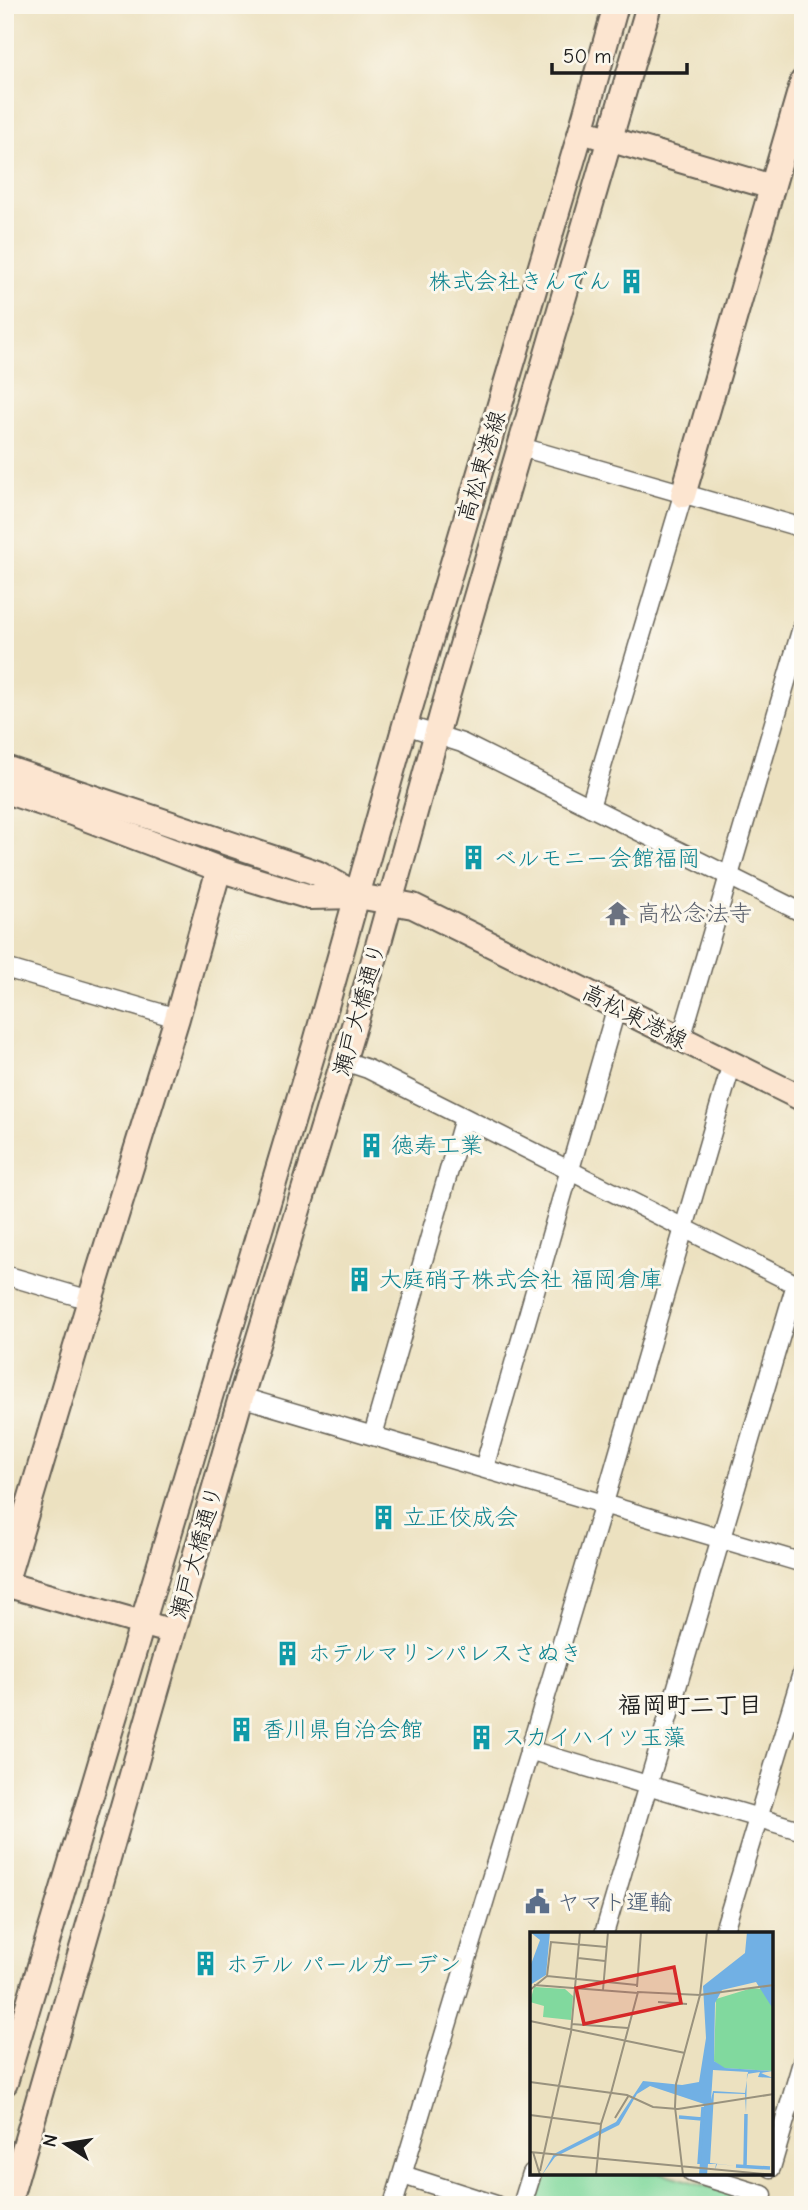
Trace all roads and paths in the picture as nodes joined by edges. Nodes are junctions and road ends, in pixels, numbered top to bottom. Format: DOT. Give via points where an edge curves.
graph roads {
  1 [pos="616,5"];
  2 [pos="649,5"];
  3 [pos="803,81"];
  4 [pos="581,131"];
  5 [pos="610,139"];
  6 [pos="772,187"];
  7 [pos="521,447"];
  8 [pos="683,495"];
  9 [pos="803,528"];
  10 [pos="803,624"];
  11 [pos="404,725"];
  12 [pos="436,734"];
  13 [pos="5,768"];
  14 [pos="5,791"];
  15 [pos="590,807"];
  16 [pos="219,869"];
  17 [pos="729,876"];
  18 [pos="358,895"];
  19 [pos="390,901"];
  20 [pos="803,913"];
  21 [pos="5,968"];
  22 [pos="617,1006"];
  23 [pos="177,1018"];
  24 [pos="681,1039"];
  25 [pos="344,1061"];
  26 [pos="732,1063"];
  27 [pos="803,1099"];
  28 [pos="464,1118"];
  29 [pos="571,1171"];
  30 [pos="684,1228"];
  31 [pos="5,1275"];
  32 [pos="799,1286"];
  33 [pos="90,1300"];
  34 [pos="241,1397"];
  35 [pos="373,1435"];
  36 [pos="484,1468"];
  37 [pos="604,1503"];
  38 [pos="721,1538"];
  39 [pos="803,1563"];
  40 [pos="5,1584"];
  41 [pos="143,1623"];
  42 [pos="173,1632"];
  43 [pos="803,1670"];
  44 [pos="529,1750"];
  45 [pos="648,1785"];
  46 [pos="758,1817"];
  47 [pos="803,1831"];
  48 [pos="605,1932"];
  49 [pos="724,1932"];
  50 [pos="803,2059"];
  51 [pos="5,2083"];
  52 [pos="773,2161"];
  53 [pos="402,2175"];
  54 [pos="531,2175"];
  55 [pos="697,2175"];
  56 [pos="769,2175"];
  57 [pos="762,2200"];
  58 [pos="8,2205"];
  59 [pos="393,2205"];
  60 [pos="496,2205"];
  61 [pos="523,2205"];
  1 -- 4 [label="street, 高松東港線"];
  2 -- 5 [label="street, 高松東港線"];
  3 -- 6 [label="street"];
  4 -- 5 [label="street"];
  4 -- 11 [label="street, 高松東港線"];
  5 -- 6 [label="street"];
  5 -- 7 [label="street, 高松東港線"];
  6 -- 8 [label="street"];
  7 -- 8 [label="street"];
  7 -- 12 [label="street, 高松東港線"];
  8 -- 9 [label="street"];
  8 -- 15 [label="street"];
  10 -- 17 [label="street"];
  11 -- 12 [label="street"];
  11 -- 18 [label="street, 高松東港線"];
  12 -- 15 [label="street"];
  12 -- 19 [label="street, 高松東港線"];
  13 -- 18 [label="street" via="317,873"];
  14 -- 16 [label="street"];
  15 -- 17 [label="street"];
  16 -- 18 [label="street" via="310,897"];
  16 -- 23 [label="street"];
  17 -- 20 [label="street"];
  17 -- 24 [label="street"];
  18 -- 19 [label="street, 高松東港線"];
  18 -- 41 [label="street, 瀬戸大橋通り"];
  19 -- 22 [label="street, 高松東港線" via="437,917"];
  19 -- 25 [label="street, 瀬戸大橋通り"];
  21 -- 23 [label="street"];
  22 -- 24 [label="street, 高松東港線"];
  22 -- 29 [label="street"];
  23 -- 33 [label="street"];
  24 -- 26 [label="street, 高松東港線"];
  25 -- 28 [label="street"];
  25 -- 34 [label="street, 瀬戸大橋通り"];
  26 -- 27 [label="street, 高松東港線"];
  26 -- 30 [label="street"];
  28 -- 29 [label="street"];
  28 -- 35 [label="street"];
  29 -- 30 [label="street"];
  29 -- 36 [label="street"];
  30 -- 32 [label="street"];
  30 -- 37 [label="street"];
  31 -- 33 [label="street"];
  32 -- 38 [label="street"];
  33 -- 40 [label="street"];
  34 -- 35 [label="street"];
  34 -- 42 [label="street, 瀬戸大橋通り"];
  35 -- 36 [label="street"];
  36 -- 37 [label="street"];
  37 -- 38 [label="street"];
  37 -- 44 [label="street"];
  38 -- 39 [label="street"];
  38 -- 45 [label="street"];
  40 -- 41 [label="street"];
  41 -- 42 [label="street"];
  41 -- 51 [label="street, 瀬戸大橋通り"];
  42 -- 58 [label="street, 瀬戸大橋通り"];
  43 -- 46 [label="street"];
  44 -- 45 [label="street"];
  44 -- 53 [label="street"];
  45 -- 46 [label="street"];
  45 -- 48 [label="street"];
  46 -- 47 [label="street"];
  46 -- 49 [label="street"];
  50 -- 52 [label="street"];
  53 -- 59 [label="street"];
  53 -- 60 [label="street"];
  54 -- 61 [label="street"];
  55 -- 57 [label="street"];
  56 -- 57 [label="street"];
}
